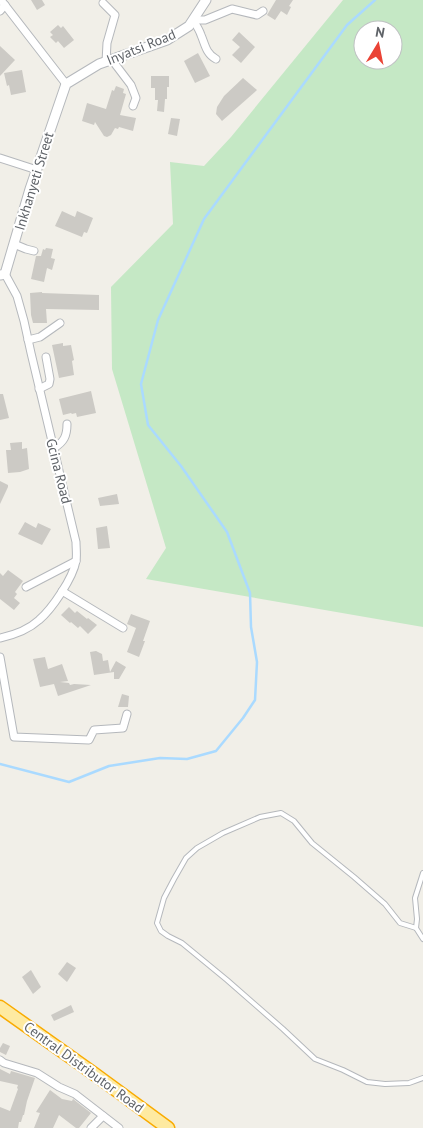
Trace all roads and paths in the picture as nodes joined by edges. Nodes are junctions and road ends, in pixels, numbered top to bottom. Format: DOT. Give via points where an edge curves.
graph roads {
  1 [pos="206,0"];
  2 [pos="103,3"];
  3 [pos="2,5"];
  4 [pos="264,11"];
  5 [pos="193,20"];
  6 [pos="216,59"];
  7 [pos="109,61"];
  8 [pos="66,84"];
  9 [pos="133,106"];
  10 [pos="0,158"];
  11 [pos="36,170"];
  12 [pos="14,244"];
  13 [pos="34,251"];
  14 [pos="2,275"];
  15 [pos="60,323"];
  16 [pos="28,340"];
  17 [pos="46,357"];
  18 [pos="40,389"];
  19 [pos="67,424"];
  20 [pos="54,448"];
  21 [pos="76,561"];
  22 [pos="26,587"];
  23 [pos="62,591"];
  24 [pos="123,628"];
  25 [pos="0,638"];
  26 [pos="0,657"];
  27 [pos="127,714"];
  28 [pos="423,873"];
  29 [pos="416,928"];
  30 [pos="423,939"];
  31 [pos="0,1007"];
  32 [pos="0,1016"];
  33 [pos="0,1060"];
  34 [pos="423,1078"];
  35 [pos="102,1116"];
  36 [pos="91,1128"];
  37 [pos="119,1128"];
  38 [pos="158,1128"];
  39 [pos="168,1128"];
  1 -- 5 [label="street, Inyatsi Road"];
  2 -- 7 [label="street" via="115,14 107,43"];
  3 -- 8 [label="street"];
  4 -- 5 [label="street" via="257,15 232,9 205,20"];
  5 -- 6 [label="street" via="210,56"];
  5 -- 7 [label="street, Inyatsi Road" via="167,40"];
  7 -- 8 [label="street, Inyatsi Road"];
  7 -- 9 [label="street" via="131,85 136,98"];
  8 -- 11 [label="street, Inkhanyeti Street"];
  10 -- 11 [label="street"];
  11 -- 12 [label="street, Inkhanyeti Street"];
  12 -- 13 [label="street"];
  12 -- 14 [label="street, Inkhanyeti Street"];
  14 -- 16 [label="street, Gcina Road" via="17,296"];
  15 -- 16 [label="street" via="40,337"];
  16 -- 18 [label="street, Gcina Road"];
  17 -- 18 [label="street" via="50,379 49,384"];
  18 -- 20 [label="street, Gcina Road"];
  19 -- 20 [label="street" via="65,437"];
  20 -- 21 [label="street, Gcina Road" via="76,542"];
  21 -- 22 [label="street"];
  21 -- 23 [label="street, Gcina Road"];
  23 -- 24 [label="street"];
  23 -- 25 [label="street, Gcina Road" via="38,621 14,635"];
  26 -- 27 [label="street" via="14,737 89,740 94,730 123,728"];
  28 -- 29 [label="lane" via="415,898"];
  29 -- 30 [label="lane"];
  29 -- 34 [label="lane" via="400,923 384,904 312,843 294,821 281,814 260,817 197,848 186,858 174,879 157,923 161,931 182,943 227,980 315,1060 367,1082 408,1083"];
  31 -- 39 [label="highway, Central Distributor Road"];
  32 -- 38 [label="highway, Central Distributor Road"];
  33 -- 35 [label="street" via="37,1073 76,1094"];
  35 -- 36 [label="street"];
  35 -- 37 [label="street"];
}
